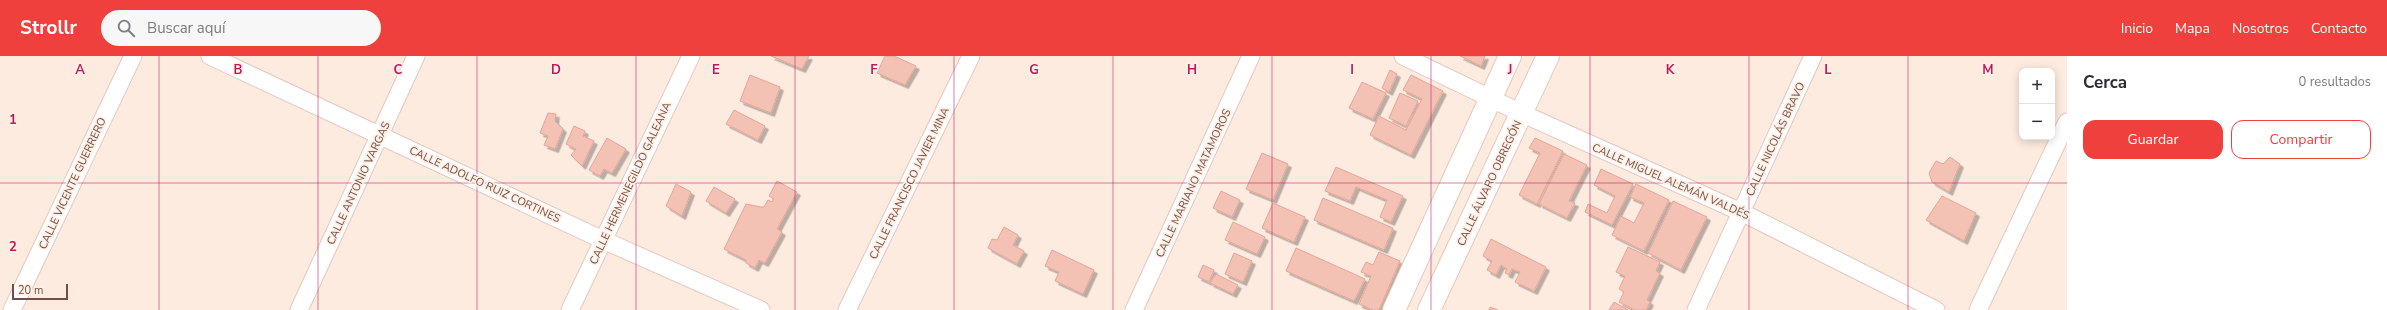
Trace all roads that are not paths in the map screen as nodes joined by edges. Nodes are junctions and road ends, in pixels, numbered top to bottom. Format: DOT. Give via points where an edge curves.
graph roads {
  1 [pos="133,56"];
  2 [pos="210,56"];
  3 [pos="416,56"];
  4 [pos="691,56"];
  5 [pos="971,56"];
  6 [pos="1251,56"];
  7 [pos="1403,56"];
  8 [pos="1510,56"];
  9 [pos="1548,56"];
  10 [pos="1813,56"];
  11 [pos="1491,98"];
  12 [pos="1521,113"];
  13 [pos="2067,122"];
  14 [pos="380,135"];
  15 [pos="1741,212"];
  16 [pos="603,240"];
  17 [pos="12,310"];
  18 [pos="299,310"];
  19 [pos="570,310"];
  20 [pos="761,310"];
  21 [pos="847,310"];
  22 [pos="1134,310"];
  23 [pos="1394,310"];
  24 [pos="1429,310"];
  25 [pos="1696,310"];
  26 [pos="1936,310"];
  27 [pos="1978,310"];
  1 -- 17 [label="street, CALLE VICENTE GUERRERO"];
  2 -- 14 [label="street, CALLE ADOLFO RUIZ CORTINES"];
  3 -- 14 [label="street, CALLE ANTONIO VARGAS"];
  4 -- 16 [label="street, CALLE HERMENEGILDO GALEANA"];
  5 -- 21 [label="street, CALLE FRANCISCO JAVIER MINA"];
  6 -- 22 [label="street, CALLE MARIANO MATAMOROS"];
  7 -- 11 [label="street, CALLE MIGUEL ALEMÁN VALDÉS"];
  8 -- 11 [label="street"];
  9 -- 12 [label="street, CALLE ÁLVARO OBREGÓN"];
  10 -- 15 [label="street, CALLE NICOLÁS BRAVO"];
  11 -- 12 [label="street, CALLE MIGUEL ALEMÁN VALDÉS"];
  11 -- 23 [label="street"];
  12 -- 15 [label="street, CALLE MIGUEL ALEMÁN VALDÉS"];
  12 -- 24 [label="street, CALLE ÁLVARO OBREGÓN"];
  13 -- 27 [label="street"];
  14 -- 16 [label="street, CALLE ADOLFO RUIZ CORTINES"];
  14 -- 18 [label="street, CALLE ANTONIO VARGAS"];
  15 -- 25 [label="street, CALLE NICOLÁS BRAVO"];
  15 -- 26 [label="street, CALLE MIGUEL ALEMÁN VALDÉS"];
  16 -- 19 [label="street, CALLE HERMENEGILDO GALEANA"];
  16 -- 20 [label="street, CALLE ADOLFO RUIZ CORTINES"];
}
